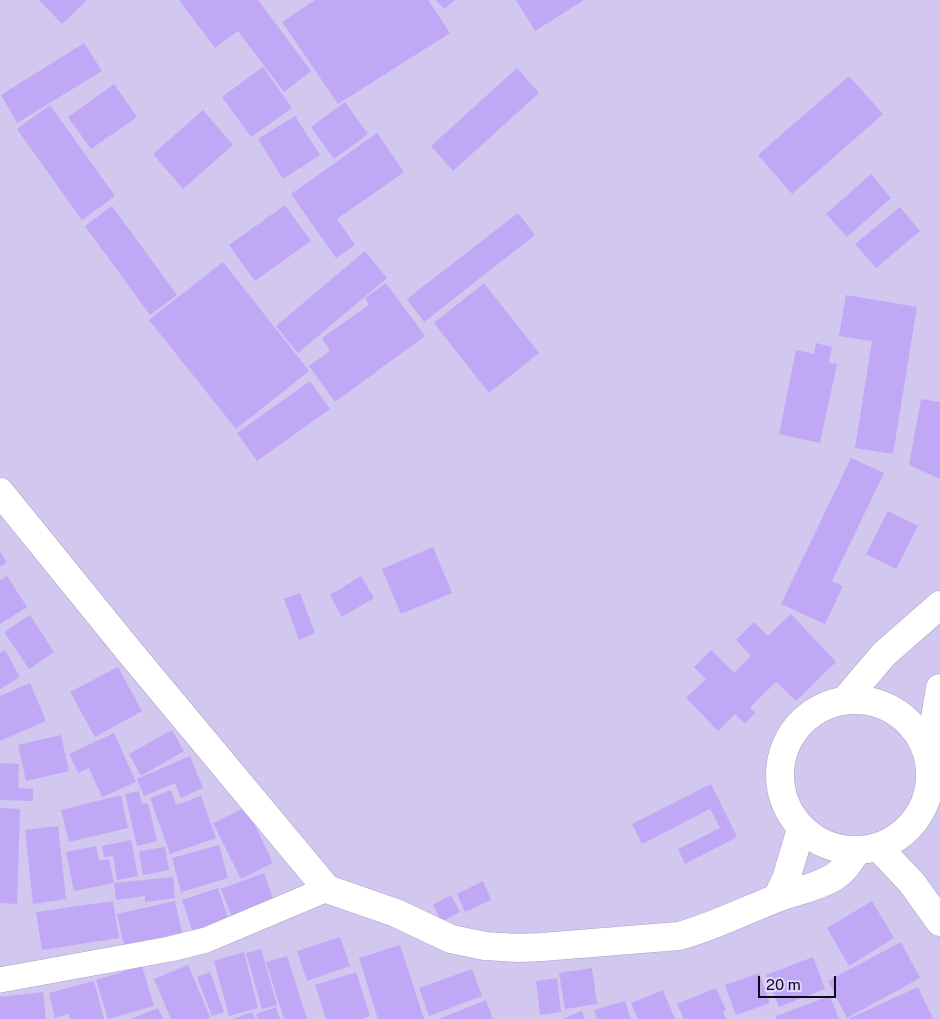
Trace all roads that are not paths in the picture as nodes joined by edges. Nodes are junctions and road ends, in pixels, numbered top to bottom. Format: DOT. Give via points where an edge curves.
graph roads {
  1 [pos="0,492"];
  2 [pos="940,606"];
  3 [pos="940,688"];
  4 [pos="845,700"];
  5 [pos="929,754"];
  6 [pos="929,793"];
  7 [pos="940,822"];
  8 [pos="801,829"];
  9 [pos="868,849"];
  10 [pos="327,889"];
  11 [pos="777,898"];
  12 [pos="940,922"];
  13 [pos="0,980"];
  1 -- 10 [label="main road"];
  2 -- 4 [label="main road" via="884,654"];
  3 -- 5 [label="main road"];
  4 -- 5 [label="main road" via="872,700 897,711 916,730"];
  4 -- 8 [label="main road" via="825,706 807,717 793,732 783,751 779,771 781,793"];
  5 -- 6 [label="main road"];
  6 -- 7 [label="main road"];
  6 -- 9 [label="main road" via="918,816 901,836"];
  8 -- 9 [label="main road" via="818,841 837,848"];
  8 -- 11 [label="main road"];
  9 -- 11 [label="main road" via="836,876 812,888"];
  9 -- 12 [label="main road" via="912,883"];
  10 -- 11 [label="main road" via="396,913 451,939 519,948 679,936"];
  10 -- 13 [label="street" via="206,940"];
}
